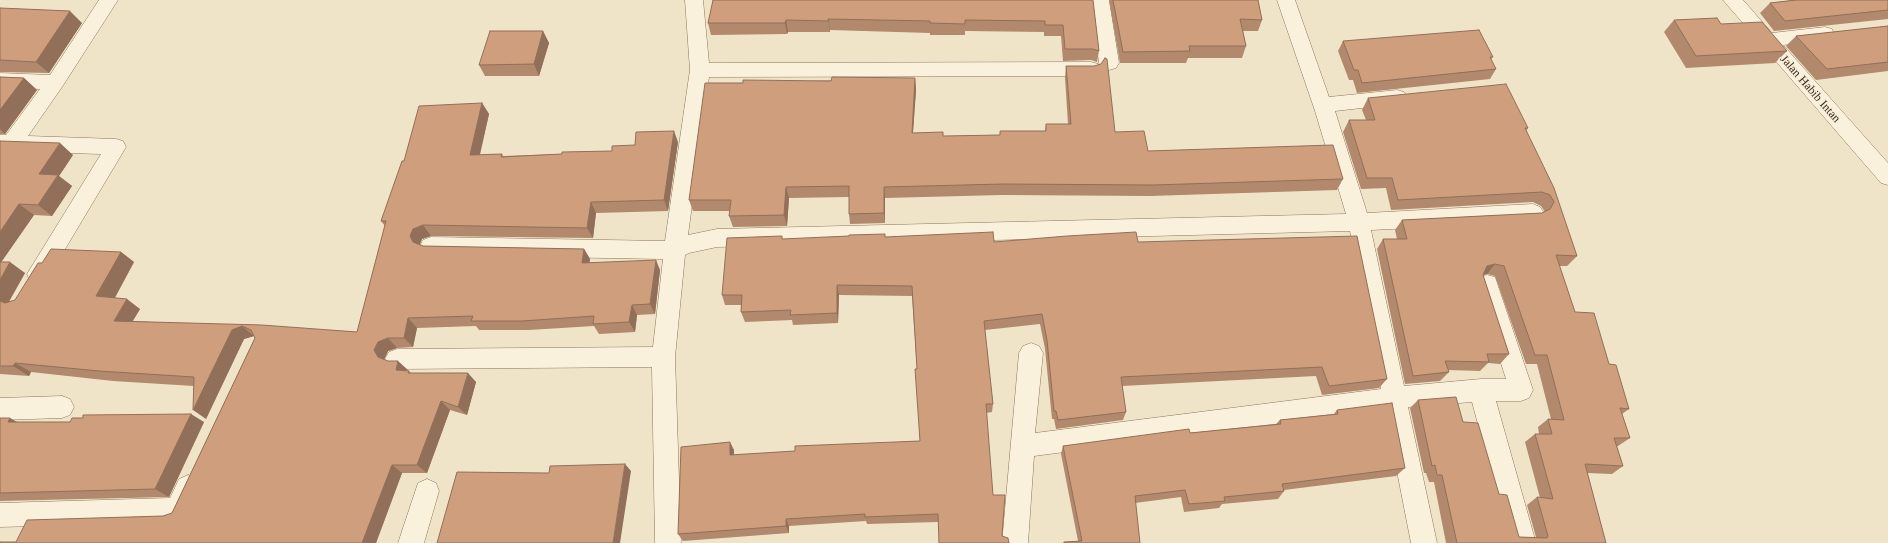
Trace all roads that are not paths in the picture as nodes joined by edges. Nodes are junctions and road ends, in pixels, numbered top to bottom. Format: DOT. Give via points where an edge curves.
graph roads {
  1 [pos="109,0"];
  2 [pos="694,0"];
  3 [pos="1100,0"];
  4 [pos="1286,0"];
  5 [pos="1732,0"];
  6 [pos="1843,32"];
  7 [pos="1767,40"];
  8 [pos="1109,63"];
  9 [pos="1091,69"];
  10 [pos="700,70"];
  11 [pos="0,80"];
  12 [pos="55,82"];
  13 [pos="1418,95"];
  14 [pos="1323,105"];
  15 [pos="6,143"];
  16 [pos="1888,177"];
  17 [pos="1533,213"];
  18 [pos="1359,222"];
  19 [pos="431,246"];
  20 [pos="675,250"];
  21 [pos="1487,284"];
  22 [pos="29,288"];
  23 [pos="1031,353"];
  24 [pos="663,357"];
  25 [pos="397,359"];
  26 [pos="1481,390"];
  27 [pos="1394,398"];
  28 [pos="62,407"];
  29 [pos="0,409"];
  30 [pos="1022,446"];
  31 [pos="197,467"];
  32 [pos="427,491"];
  33 [pos="0,515"];
  34 [pos="411,543"];
  35 [pos="668,543"];
  36 [pos="1016,543"];
  37 [pos="1424,543"];
  38 [pos="1523,543"];
  1 -- 12 [label="street"];
  2 -- 10 [label="street"];
  3 -- 8 [label="street"];
  4 -- 14 [label="street"];
  5 -- 7 [label="street, Jalan Habib Intan"];
  6 -- 7 [label="street"];
  7 -- 16 [label="street, Jalan Habib Intan"];
  9 -- 10 [label="street"];
  10 -- 20 [label="street"];
  11 -- 12 [label="street"];
  12 -- 15 [label="street"];
  13 -- 14 [label="street"];
  14 -- 18 [label="street"];
  15 -- 22 [label="street" via="116,147"];
  17 -- 18 [label="street"];
  18 -- 20 [label="street" via="716,238"];
  18 -- 27 [label="street"];
  19 -- 20 [label="street"];
  20 -- 24 [label="street"];
  21 -- 26 [label="street" via="1521,390"];
  23 -- 30 [label="street"];
  24 -- 25 [label="street"];
  24 -- 35 [label="street"];
  26 -- 27 [label="street"];
  26 -- 38 [label="street"];
  27 -- 30 [label="street"];
  27 -- 37 [label="street"];
  28 -- 29 [label="street"];
  30 -- 36 [label="street"];
  31 -- 33 [label="street" via="177,510"];
  32 -- 34 [label="street"];
}
